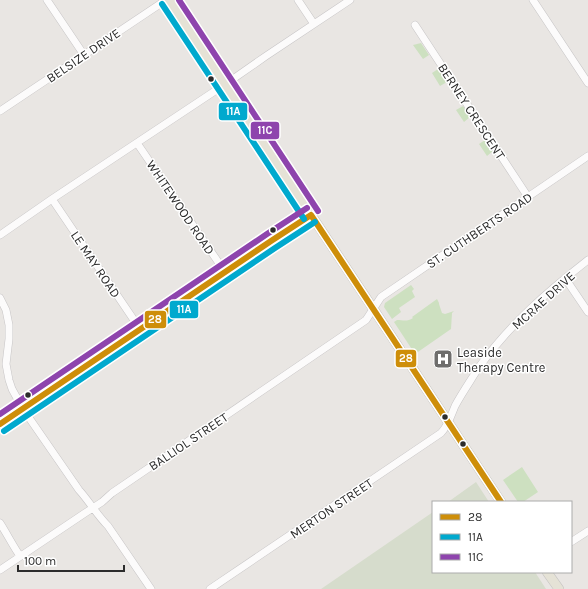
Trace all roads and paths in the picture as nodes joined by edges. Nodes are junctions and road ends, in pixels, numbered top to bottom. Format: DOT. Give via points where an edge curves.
graph roads {
  1 [pos="47,0"];
  2 [pos="167,0"];
  3 [pos="298,0"];
  4 [pos="350,0"];
  5 [pos="532,0"];
  6 [pos="314,24"];
  7 [pos="415,25"];
  8 [pos="84,55"];
  9 [pos="588,83"];
  10 [pos="224,85"];
  11 [pos="0,111"];
  12 [pos="137,143"];
  13 [pos="588,156"];
  14 [pos="528,197"];
  15 [pos="52,199"];
  16 [pos="311,215"];
  17 [pos="0,235"];
  18 [pos="588,260"];
  19 [pos="225,272"];
  20 [pos="565,278"];
  21 [pos="0,298"];
  22 [pos="373,309"];
  23 [pos="588,312"];
  24 [pos="140,329"];
  25 [pos="23,409"];
  26 [pos="448,423"];
  27 [pos="0,424"];
  28 [pos="500,501"];
  29 [pos="93,508"];
  30 [pos="0,523"];
  31 [pos="588,531"];
  32 [pos="572,541"];
  33 [pos="20,556"];
  34 [pos="0,570"];
  35 [pos="548,573"];
  36 [pos="150,589"];
  37 [pos="210,589"];
  38 [pos="559,589"];
  1 -- 8 [label="street"];
  2 -- 8 [label="street, BELSIZE DRIVE"];
  2 -- 10 [label="main road"];
  3 -- 6 [label="street"];
  4 -- 6 [label="street"];
  5 -- 9 [label="street"];
  6 -- 10 [label="street"];
  7 -- 14 [label="street, BERNEY CRESCENT"];
  8 -- 11 [label="street, BELSIZE DRIVE"];
  10 -- 12 [label="street"];
  10 -- 16 [label="main road"];
  12 -- 15 [label="street"];
  12 -- 19 [label="street, WHITEWOOD ROAD"];
  13 -- 14 [label="street, ST. CUTHBERTS ROAD"];
  14 -- 22 [label="street, ST. CUTHBERTS ROAD" via="381,297"];
  15 -- 17 [label="street"];
  15 -- 24 [label="street, LE MAY ROAD"];
  16 -- 19 [label="street"];
  16 -- 22 [label="main road"];
  18 -- 20 [label="street, MCRAE DRIVE"];
  19 -- 24 [label="street"];
  20 -- 23 [label="street"];
  20 -- 26 [label="street, MCRAE DRIVE" via="512,326 491,352 466,388"];
  21 -- 25 [label="street" via="9,325 6,364 9,380"];
  22 -- 26 [label="main road"];
  22 -- 29 [label="street, BALLIOL STREET" via="366,320"];
  24 -- 25 [label="street"];
  25 -- 27 [label="street"];
  25 -- 29 [label="street"];
  26 -- 28 [label="main road"];
  26 -- 37 [label="street, MERTON STREET" via="441,434"];
  29 -- 33 [label="street, BALLIOL STREET"];
  29 -- 36 [label="street"];
  30 -- 33 [label="street"];
  31 -- 32 [label="street"];
  33 -- 34 [label="street, BALLIOL STREET"];
  35 -- 38 [label="main road"];
}
